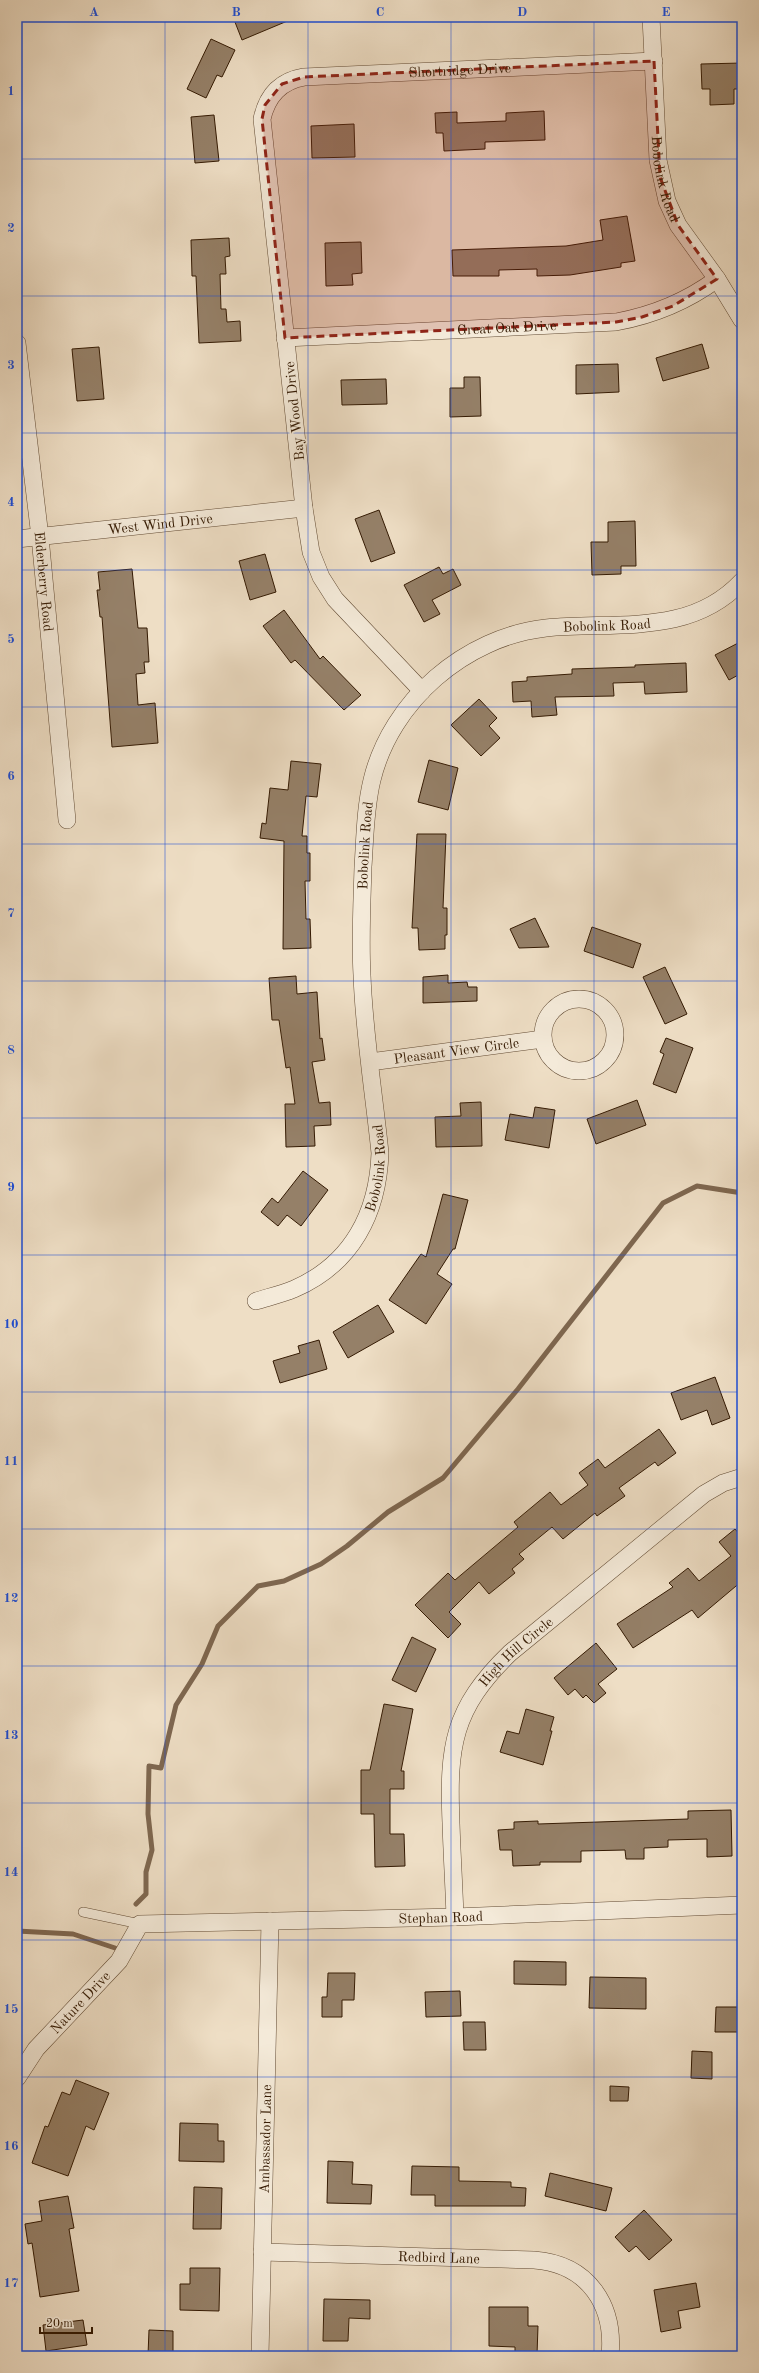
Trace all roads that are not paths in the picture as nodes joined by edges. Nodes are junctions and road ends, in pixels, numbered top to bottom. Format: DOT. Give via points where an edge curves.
graph roads {
  1 [pos="651,17"];
  2 [pos="654,61"];
  3 [pos="272,94"];
  4 [pos="717,279"];
  5 [pos="742,320"];
  6 [pos="286,338"];
  7 [pos="17,343"];
  8 [pos="304,508"];
  9 [pos="40,537"];
  10 [pos="17,539"];
  11 [pos="742,581"];
  12 [pos="422,691"];
  13 [pos="67,820"];
  14 [pos="543,1039"];
  15 [pos="370,1062"];
  16 [pos="256,1301"];
  17 [pos="742,1477"];
  18 [pos="742,1905"];
  19 [pos="82,1912"];
  20 [pos="455,1918"];
  21 [pos="270,1921"];
  22 [pos="140,1924"];
  23 [pos="17,2078"];
  24 [pos="262,2252"];
  25 [pos="260,2356"];
  26 [pos="610,2356"];
  1 -- 2 [label="street, Bobolink Road"];
  2 -- 3 [label="street, Shortridge Drive" via="304,77 282,84"];
  2 -- 4 [label="street, Bobolink Road" via="658,160 667,201 678,225"];
  3 -- 6 [label="street, Bay Wood Drive" via="265,105 262,119"];
  4 -- 5 [label="street, Bobolink Road"];
  4 -- 6 [label="street, Great Oak Drive" via="673,306 642,317 616,322"];
  6 -- 8 [label="street, Bay Wood Drive"];
  7 -- 9 [label="street, Elderberry Road"];
  8 -- 9 [label="street, West Wind Drive"];
  8 -- 12 [label="street, Bay Wood Drive" via="311,552 321,577 335,598"];
  9 -- 10 [label="street, West Wind Drive"];
  9 -- 13 [label="street, Elderberry Road"];
  11 -- 12 [label="street, Bobolink Road" via="731,593 692,616 670,621 545,628 516,634 465,656"];
  12 -- 15 [label="street, Bobolink Road" via="398,721 384,747 372,779 366,808 361,931 362,977"];
  14 -- 14 [label="street" via="546,1051 553,1061 563,1068 588,1071 608,1058 614,1047 615,1035 608,1013 588,1000 577,999 565,1002 552,1012 544,1028"];
  14 -- 15 [label="street, Pleasant View Circle"];
  15 -- 16 [label="street, Bobolink Road" via="380,1165 374,1201 364,1224 337,1261 318,1276 294,1289"];
  17 -- 20 [label="street, High Hill Circle" via="723,1483 704,1494 510,1653 491,1671 474,1695 461,1719 449,1773"];
  18 -- 20 [label="street, Stephan Road"];
  19 -- 22 [label="lane"];
  20 -- 21 [label="street, Stephan Road"];
  21 -- 22 [label="street, Stephan Road"];
  21 -- 24 [label="street, Ambassador Lane"];
  22 -- 23 [label="street, Nature Drive" via="119,1961 36,2049"];
  24 -- 25 [label="street, Ambassador Lane"];
  24 -- 26 [label="street, Redbird Lane" via="543,2261 561,2265 591,2286 602,2301 609,2318 612,2336"];
}
